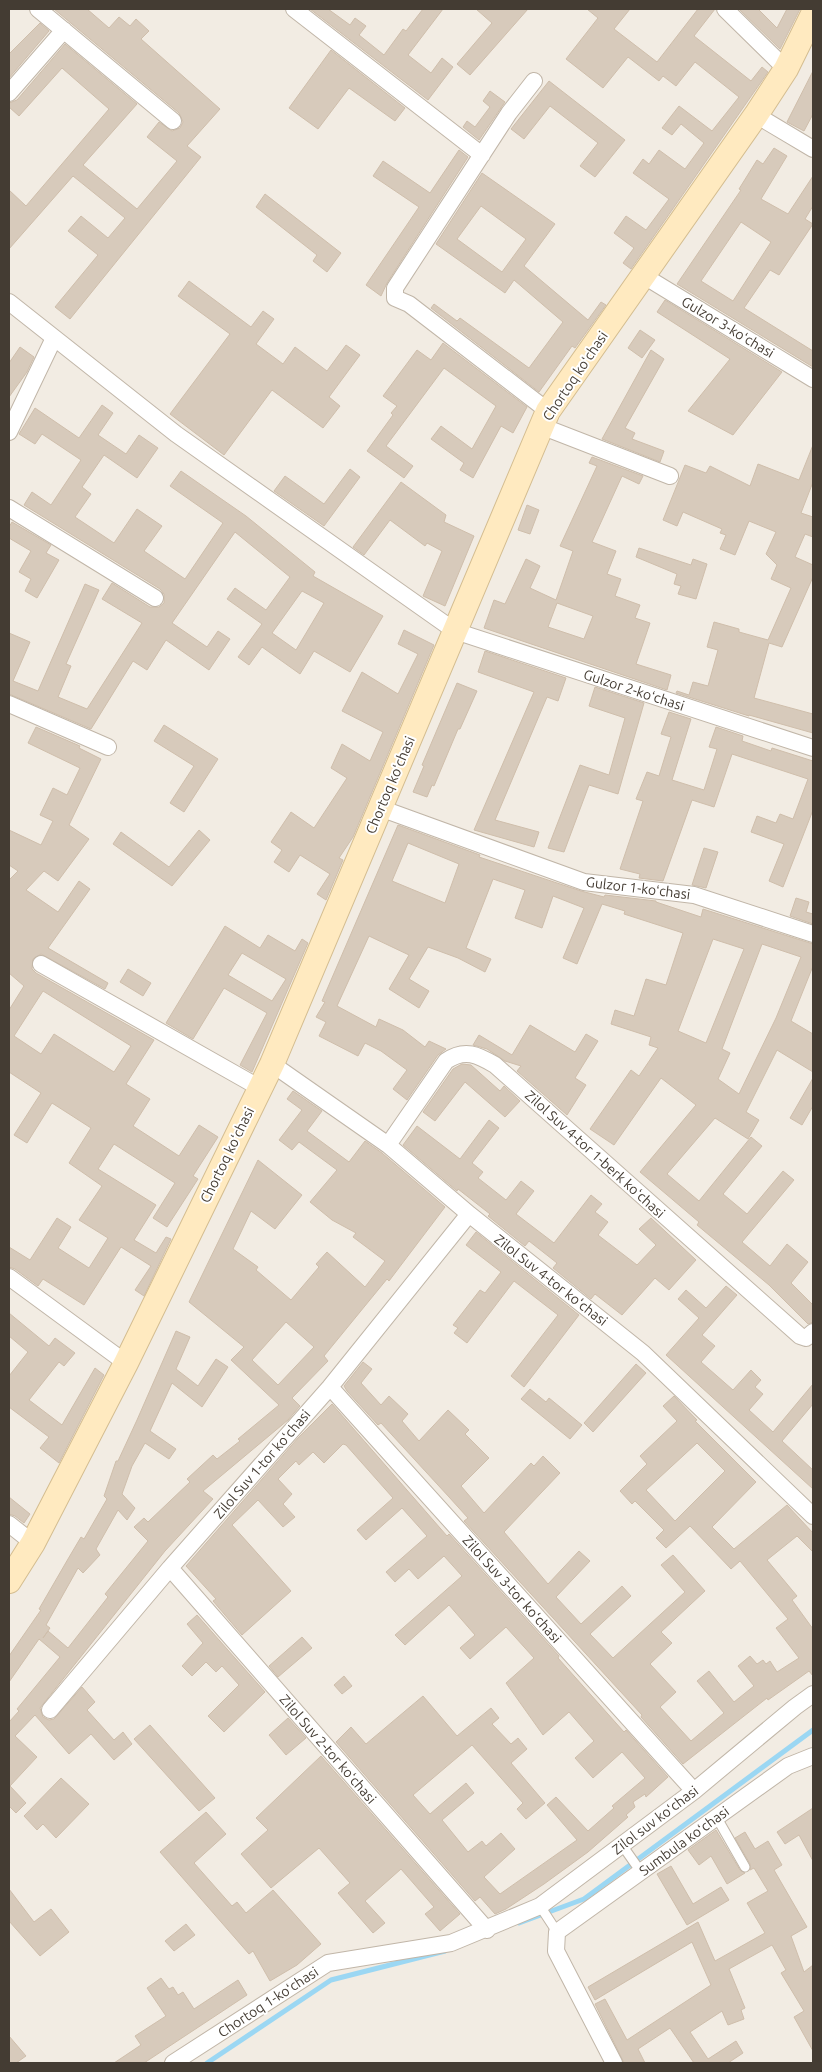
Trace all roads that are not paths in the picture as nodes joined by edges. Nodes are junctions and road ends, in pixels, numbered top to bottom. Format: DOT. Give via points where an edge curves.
graph roads {
  1 [pos="38,9"];
  2 [pos="294,9"];
  3 [pos="725,9"];
  4 [pos="813,14"];
  5 [pos="64,30"];
  6 [pos="786,69"];
  7 [pos="534,82"];
  8 [pos="9,93"];
  9 [pos="756,115"];
  10 [pos="173,121"];
  11 [pos="813,149"];
  12 [pos="482,155"];
  13 [pos="644,276"];
  14 [pos="9,302"];
  15 [pos="54,338"];
  16 [pos="813,379"];
  17 [pos="544,419"];
  18 [pos="9,432"];
  19 [pos="670,476"];
  20 [pos="9,508"];
  21 [pos="155,598"];
  22 [pos="455,632"];
  23 [pos="9,704"];
  24 [pos="108,747"];
  25 [pos="813,748"];
  26 [pos="380,808"];
  27 [pos="813,934"];
  28 [pos="41,964"];
  29 [pos="272,1064"];
  30 [pos="260,1088"];
  31 [pos="388,1145"];
  32 [pos="468,1214"];
  33 [pos="9,1277"];
  34 [pos="813,1332"];
  35 [pos="126,1363"];
  36 [pos="330,1387"];
  37 [pos="812,1512"];
  38 [pos="9,1524"];
  39 [pos="33,1543"];
  40 [pos="170,1568"];
  41 [pos="9,1581"];
  42 [pos="813,1694"];
  43 [pos="50,1710"];
  44 [pos="813,1756"];
  45 [pos="694,1791"];
  46 [pos="717,1818"];
  47 [pos="622,1845"];
  48 [pos="745,1867"];
  49 [pos="641,1872"];
  50 [pos="540,1906"];
  51 [pos="486,1930"];
  52 [pos="557,1932"];
  53 [pos="173,2063"];
  54 [pos="614,2063"];
  1 -- 5 [label="street"];
  2 -- 12 [label="street"];
  3 -- 6 [label="street"];
  4 -- 6 [label="main road, Chortoq koʻchasi"];
  5 -- 8 [label="street"];
  5 -- 10 [label="street"];
  6 -- 9 [label="main road, Chortoq koʻchasi"];
  7 -- 12 [label="street"];
  9 -- 11 [label="street"];
  9 -- 13 [label="main road, Chortoq koʻchasi"];
  12 -- 17 [label="street" via="395,288 395,298 409,304"];
  13 -- 16 [label="street, Gulzor 3-koʻchasi"];
  13 -- 17 [label="main road, Chortoq koʻchasi"];
  14 -- 15 [label="street, Gulzor 2-koʻchasi"];
  15 -- 18 [label="street"];
  15 -- 22 [label="street, Gulzor 2-koʻchasi" via="176,434"];
  17 -- 19 [label="street"];
  17 -- 22 [label="main road, Chortoq koʻchasi"];
  20 -- 21 [label="street"];
  22 -- 25 [label="street, Gulzor 2-koʻchasi"];
  22 -- 26 [label="main road, Chortoq koʻchasi"];
  23 -- 24 [label="street"];
  26 -- 27 [label="street, Gulzor 1-koʻchasi" via="584,882 694,895"];
  26 -- 29 [label="main road, Chortoq koʻchasi"];
  28 -- 30 [label="street"];
  29 -- 30 [label="main road, Chortoq koʻchasi"];
  29 -- 31 [label="street, Zilol Suv 4-tor koʻchasi"];
  30 -- 35 [label="main road, Chortoq koʻchasi"];
  31 -- 32 [label="street, Zilol Suv 4-tor koʻchasi"];
  31 -- 34 [label="street, Zilol Suv 4-tor 1-berk koʻchasi" via="446,1061 454,1055 476,1054 495,1065 800,1336 806,1338"];
  32 -- 36 [label="street, Zilol Suv 1-tor koʻchasi"];
  32 -- 37 [label="street, Zilol Suv 4-tor koʻchasi" via="643,1353"];
  33 -- 35 [label="street"];
  35 -- 39 [label="main road, Chortoq koʻchasi"];
  36 -- 40 [label="street, Zilol Suv 1-tor koʻchasi"];
  36 -- 45 [label="street, Zilol Suv 3-tor koʻchasi"];
  38 -- 39 [label="street"];
  39 -- 41 [label="main road, Chortoq koʻchasi"];
  40 -- 43 [label="street, Zilol Suv 1-tor koʻchasi"];
  40 -- 51 [label="street, Zilol Suv 2-tor koʻchasi"];
  42 -- 45 [label="street, Zilol suv koʻchasi"];
  44 -- 46 [label="street, Sumbula koʻchasi" via="788,1766"];
  45 -- 47 [label="street, Zilol suv koʻchasi"];
  46 -- 48 [label="lane"];
  46 -- 49 [label="street, Sumbula koʻchasi"];
  47 -- 49 [label="lane"];
  47 -- 50 [label="street, Zilol suv koʻchasi"];
  49 -- 52 [label="street, Sumbula koʻchasi"];
  50 -- 51 [label="street, Zilol suv koʻchasi"];
  50 -- 52 [label="lane"];
  51 -- 53 [label="street, Chortoq 1-koʻchasi" via="434,1947 328,1963"];
  52 -- 54 [label="street" via="556,1951"];
}
